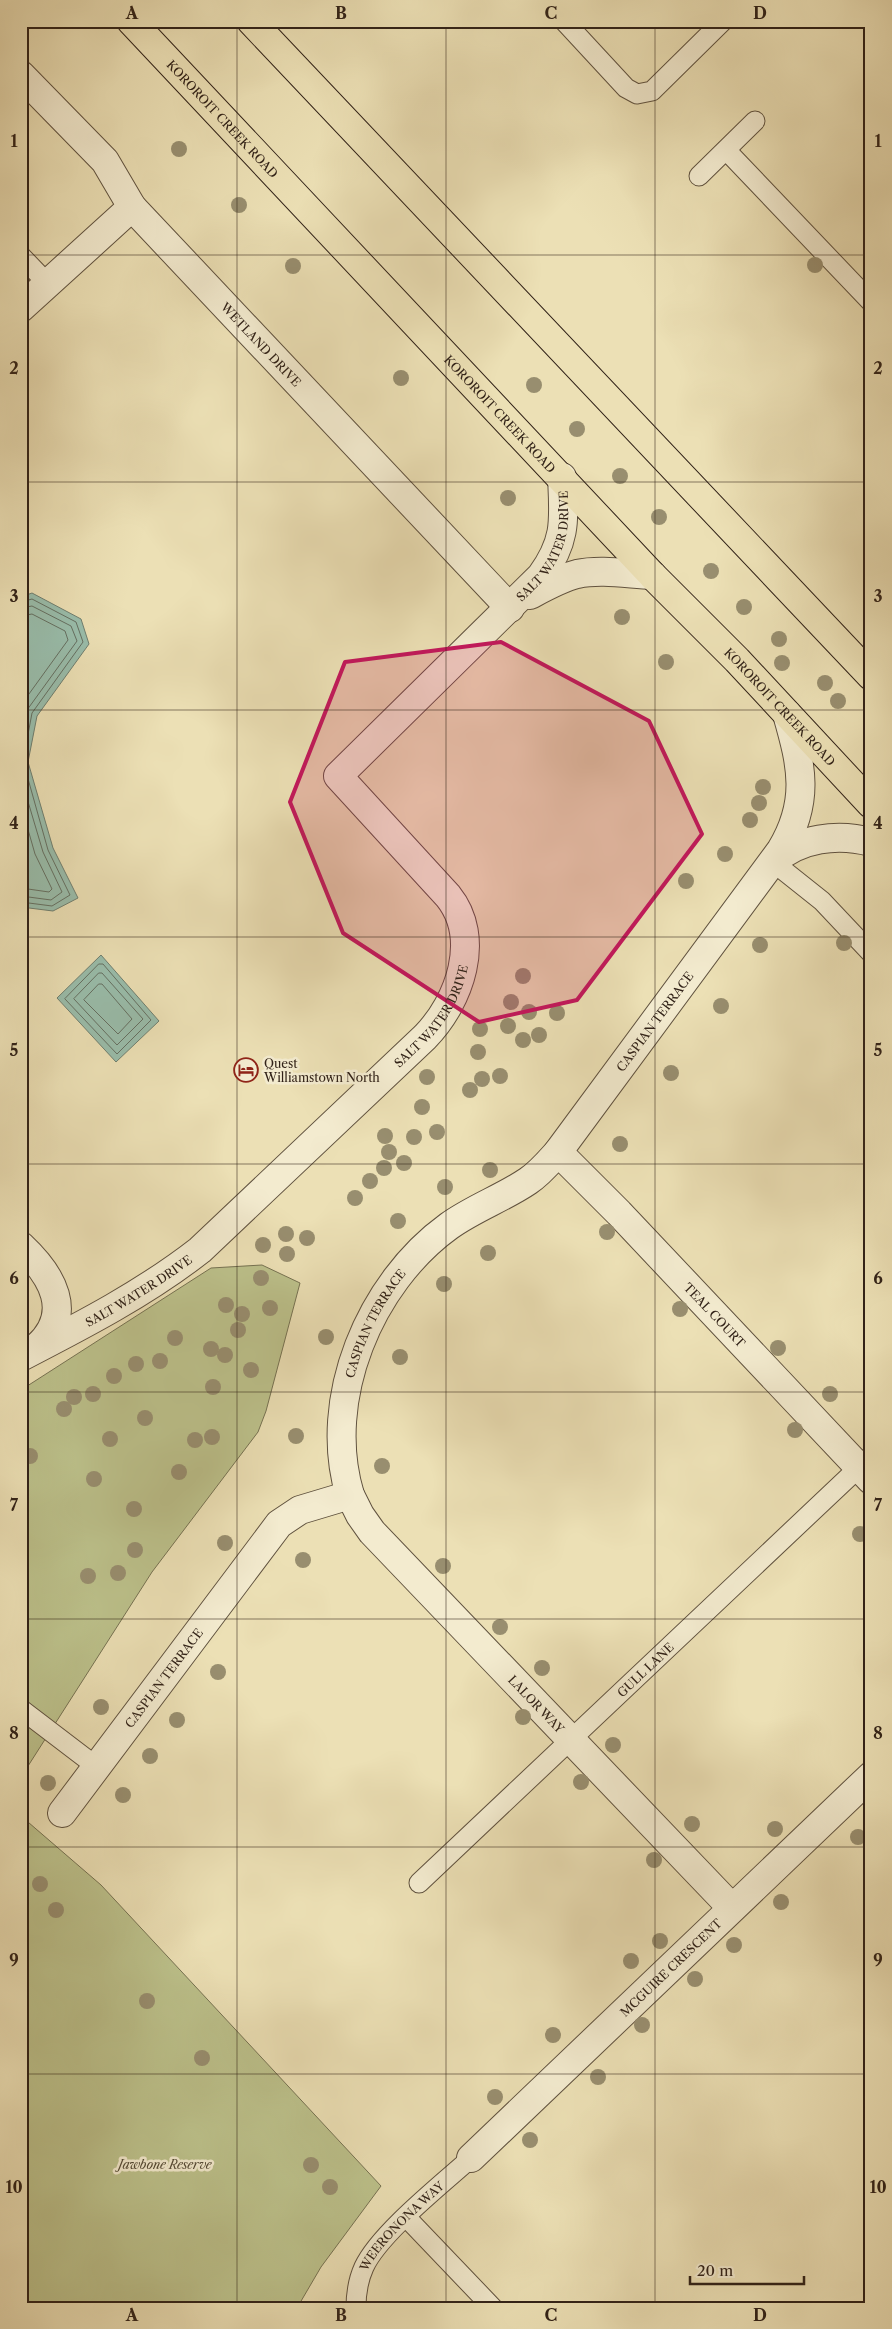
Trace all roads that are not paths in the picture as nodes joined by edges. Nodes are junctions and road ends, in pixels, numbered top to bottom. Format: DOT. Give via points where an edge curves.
graph roads {
  1 [pos="564,21"];
  2 [pos="723,21"];
  3 [pos="254,22"];
  4 [pos="144,28"];
  5 [pos="21,75"];
  6 [pos="755,121"];
  7 [pos="726,150"];
  8 [pos="699,176"];
  9 [pos="132,207"];
  10 [pos="21,256"];
  11 [pos="48,284"];
  12 [pos="871,302"];
  13 [pos="21,308"];
  14 [pos="562,477"];
  15 [pos="652,576"];
  16 [pos="510,608"];
  17 [pos="870,675"];
  18 [pos="787,714"];
  19 [pos="871,804"];
  20 [pos="871,842"];
  21 [pos="772,862"];
  22 [pos="871,953"];
  23 [pos="558,1152"];
  24 [pos="30,1256"];
  25 [pos="122,1302"];
  26 [pos="21,1357"];
  27 [pos="867,1468"];
  28 [pos="350,1495"];
  29 [pos="21,1709"];
  30 [pos="570,1740"];
  31 [pos="97,1767"];
  32 [pos="871,1776"];
  33 [pos="62,1813"];
  34 [pos="420,1883"];
  35 [pos="732,1908"];
  36 [pos="470,2158"];
  37 [pos="406,2217"];
  38 [pos="356,2308"];
  39 [pos="494,2308"];
  1 -- 2 [label="lane" via="626,88 637,94 652,90"];
  3 -- 17 [label="main road"];
  4 -- 14 [label="main road, KOROROIT CREEK ROAD"];
  5 -- 9 [label="street, WETLAND DRIVE" via="105,161"];
  6 -- 7 [label="lane"];
  7 -- 8 [label="lane"];
  7 -- 12 [label="lane"];
  9 -- 11 [label="street"];
  9 -- 16 [label="street, WETLAND DRIVE"];
  10 -- 11 [label="lane"];
  11 -- 13 [label="street"];
  14 -- 15 [label="main road, KOROROIT CREEK ROAD"];
  14 -- 16 [label="street, SALT WATER DRIVE" via="563,532 557,551 541,576"];
  15 -- 16 [label="street, SALT WATER DRIVE" via="579,574 542,588"];
  15 -- 18 [label="main road, KOROROIT CREEK ROAD"];
  16 -- 25 [label="street, SALT WATER DRIVE" via="338,776 460,913 466,939 464,960 446,1010 425,1037 200,1250"];
  18 -- 19 [label="main road, KOROROIT CREEK ROAD"];
  18 -- 21 [label="street, CASPIAN TERRACE" via="799,759 800,798 797,818"];
  20 -- 21 [label="street, CASPIAN TERRACE" via="847,837 818,839 789,850"];
  21 -- 22 [label="lane" via="822,901"];
  21 -- 23 [label="street, CASPIAN TERRACE"];
  23 -- 27 [label="street, TEAL COURT"];
  23 -- 28 [label="street, CASPIAN TERRACE" via="528,1182 476,1208 434,1238 404,1269 385,1296 363,1335 347,1392 342,1434"];
  24 -- 25 [label="street" via="79,1309 88,1313 102,1312"];
  24 -- 26 [label="street" via="54,1290 56,1317 47,1338"];
  25 -- 26 [label="street, SALT WATER DRIVE"];
  27 -- 30 [label="lane, GULL LANE"];
  28 -- 30 [label="street, LALOR WAY" via="372,1532"];
  28 -- 31 [label="street, CASPIAN TERRACE" via="300,1510 279,1524"];
  29 -- 31 [label="lane"];
  30 -- 34 [label="lane, GULL LANE"];
  30 -- 35 [label="street, LALOR WAY"];
  31 -- 33 [label="street, CASPIAN TERRACE"];
  32 -- 35 [label="street, MCGUIRE CRESCENT"];
  35 -- 36 [label="street, MCGUIRE CRESCENT"];
  36 -- 37 [label="lane, WEERONONA WAY"];
  37 -- 38 [label="lane, WEERONONA WAY" via="367,2262 357,2291"];
  37 -- 39 [label="lane"];
}
